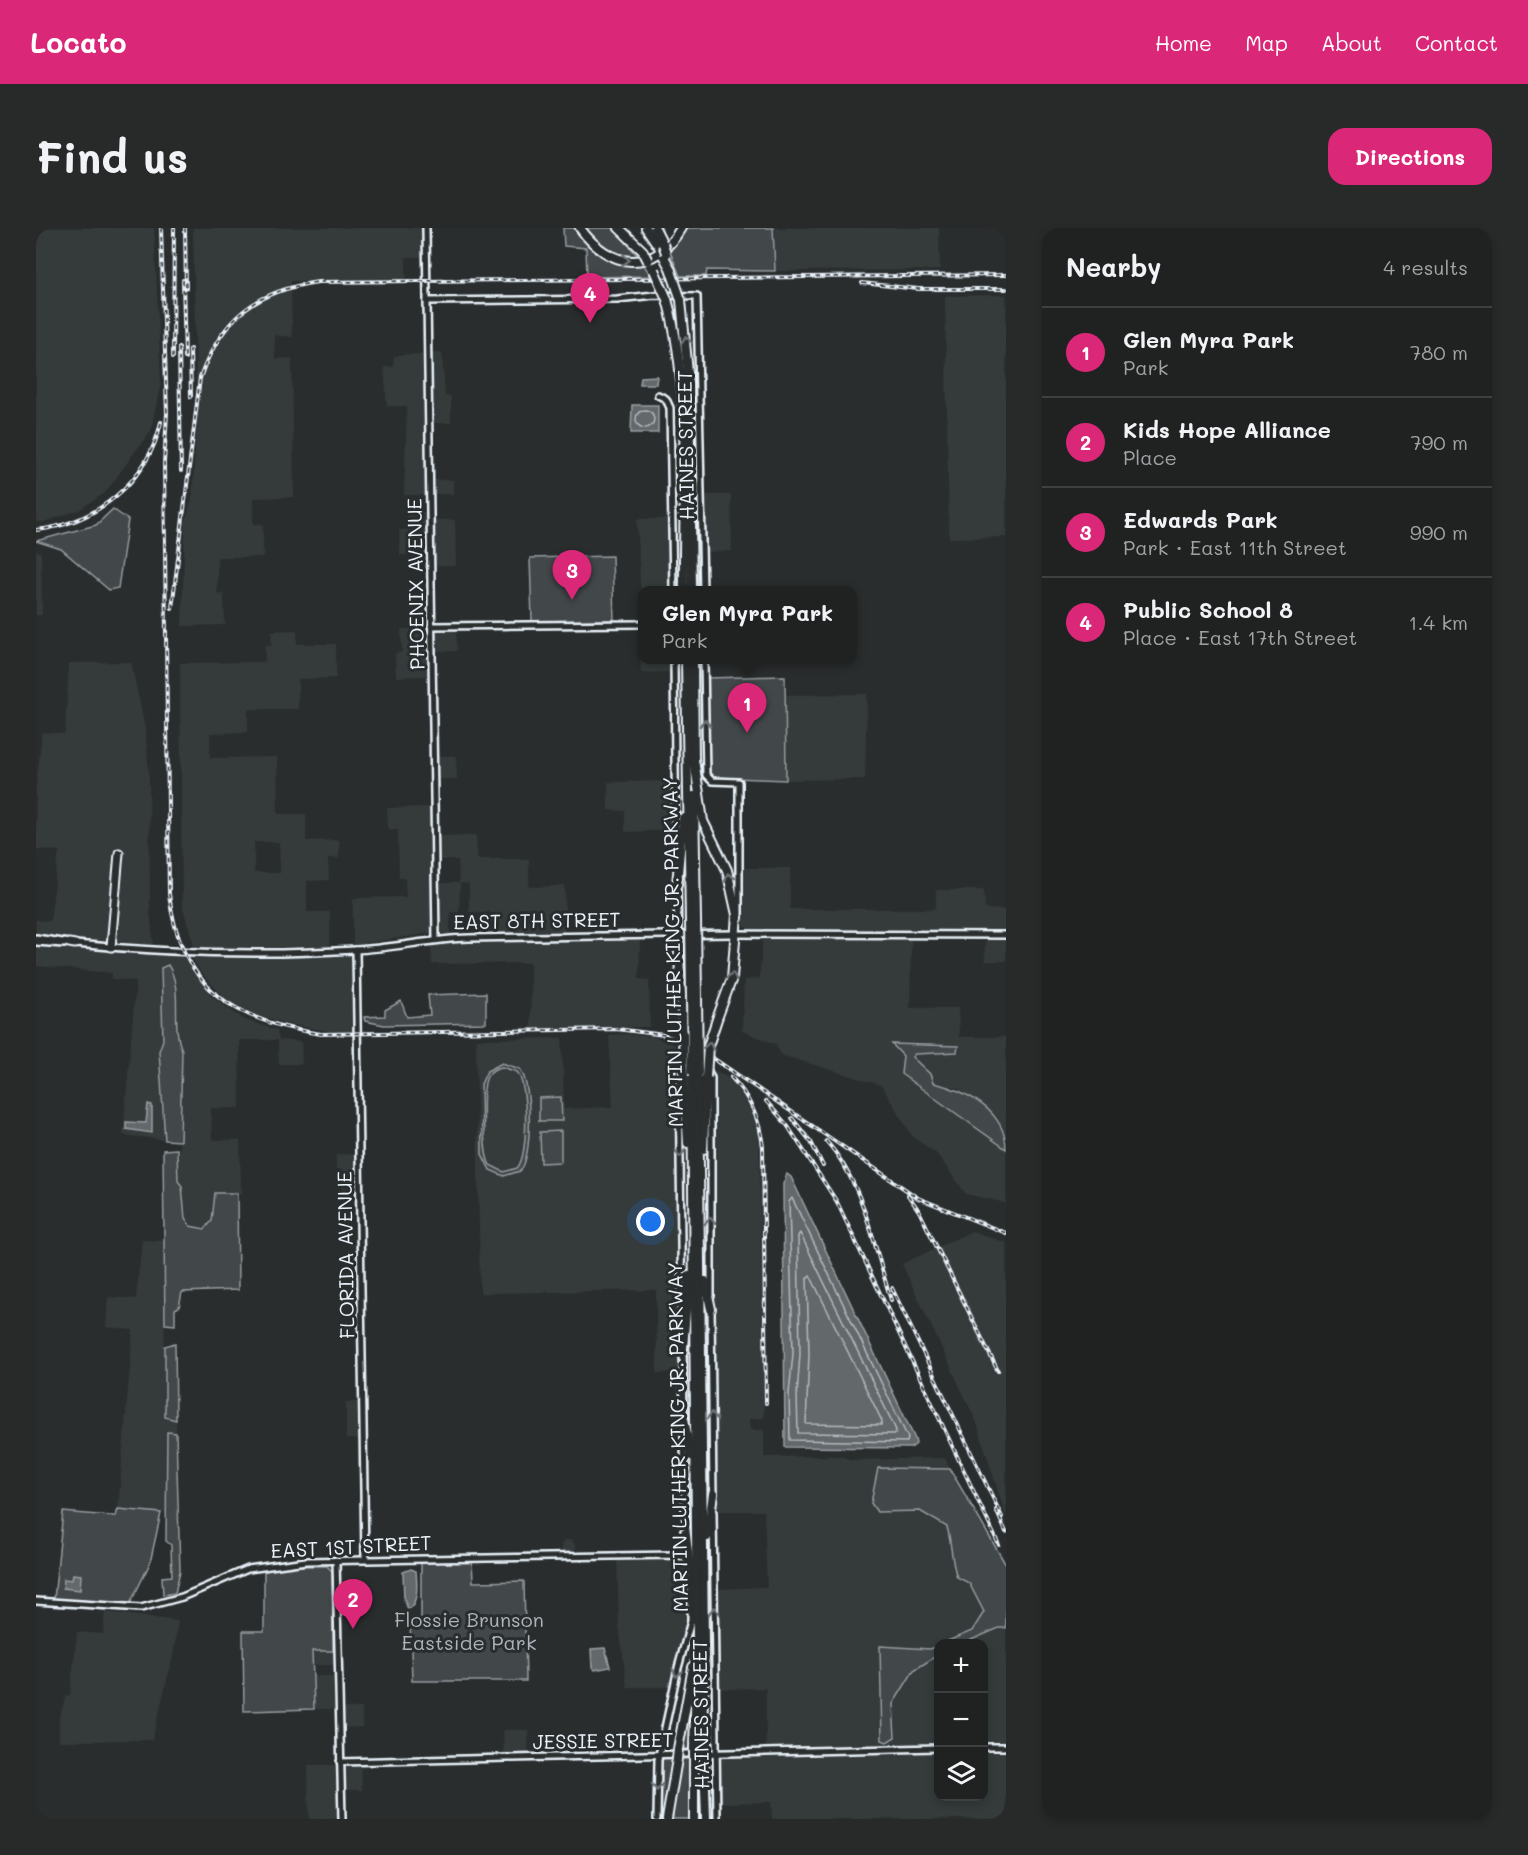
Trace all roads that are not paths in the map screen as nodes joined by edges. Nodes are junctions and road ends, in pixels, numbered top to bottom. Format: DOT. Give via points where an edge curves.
graph roads {
  1 [pos="426,228"];
  2 [pos="580,228"];
  3 [pos="619,228"];
  4 [pos="624,228"];
  5 [pos="646,228"];
  6 [pos="655,228"];
  7 [pos="681,228"];
  8 [pos="663,250"];
  9 [pos="643,252"];
  10 [pos="427,301"];
  11 [pos="658,395"];
  12 [pos="673,586"];
  13 [pos="684,586"];
  14 [pos="692,586"];
  15 [pos="703,586"];
  16 [pos="638,624"];
  17 [pos="431,626"];
  18 [pos="674,664"];
  19 [pos="686,664"];
  20 [pos="693,664"];
  21 [pos="704,664"];
  22 [pos="694,759"];
  23 [pos="687,790"];
  24 [pos="119,853"];
  25 [pos="677,884"];
  26 [pos="693,921"];
  27 [pos="737,934"];
  28 [pos="678,935"];
  29 [pos="1006,935"];
  30 [pos="436,939"];
  31 [pos="36,940"];
  32 [pos="111,947"];
  33 [pos="356,950"];
  34 [pos="699,1074"];
  35 [pos="693,1209"];
  36 [pos="693,1232"];
  37 [pos="701,1245"];
  38 [pos="711,1309"];
  39 [pos="683,1348"];
  40 [pos="684,1419"];
  41 [pos="695,1492"];
  42 [pos="712,1494"];
  43 [pos="684,1512"];
  44 [pos="675,1555"];
  45 [pos="365,1559"];
  46 [pos="336,1560"];
  47 [pos="691,1565"];
  48 [pos="704,1569"];
  49 [pos="36,1601"];
  50 [pos="697,1645"];
  51 [pos="988,1747"];
  52 [pos="1006,1747"];
  53 [pos="700,1748"];
  54 [pos="934,1748"];
  55 [pos="716,1753"];
  56 [pos="659,1755"];
  57 [pos="700,1759"];
  58 [pos="340,1762"];
  59 [pos="342,1819"];
  60 [pos="657,1819"];
  61 [pos="667,1819"];
  62 [pos="694,1819"];
  63 [pos="701,1819"];
  64 [pos="706,1819"];
  65 [pos="717,1819"];
  1 -- 10 [label="street, PHOENIX AVENUE"];
  2 -- 7 [label="highway, one-way" via="598,250 626,261 656,255"];
  3 -- 9 [label="highway"];
  4 -- 9 [label="highway"];
  5 -- 8 [label="highway"];
  6 -- 8 [label="highway"];
  14 -- 8 [label="highway, one-way, bridge" via="689,384 681,300"];
  9 -- 13 [label="highway, bridge" via="667,299 678,346"];
  10 -- 15 [label="street, HAINES STREET" via="617,299 692,294 699,298"];
  10 -- 17 [label="street, PHOENIX AVENUE"];
  11 -- 12 [label="street, HAINES STREET" via="666,399 670,408"];
  16 -- 17 [label="street"];
  17 -- 30 [label="street, PHOENIX AVENUE"];
  18 -- 25 [label="street"];
  19 -- 23 [label="highway, MARTIN LUTHER KING JR. PARKWAY"];
  20 -- 22 [label="highway, MARTIN LUTHER KING JR. PARKWAY"];
  27 -- 21 [label="street, one-way" via="741,865 739,782 712,781 706,775"];
  22 -- 26 [label="highway, MARTIN LUTHER KING JR. PARKWAY"];
  27 -- 22 [label="highway, one-way" via="732,888 703,821"];
  23 -- 25 [label="highway"];
  23 -- 26 [label="highway, MARTIN LUTHER KING JR. PARKWAY"];
  24 -- 32 [label="main road"];
  25 -- 28 [label="street"];
  26 -- 34 [label="highway, MARTIN LUTHER KING JR. PARKWAY, bridge"];
  27 -- 28 [label="street, EAST 8TH STREET"];
  27 -- 29 [label="street, EAST 8TH STREET"];
  34 -- 27 [label="highway, one-way, bridge" via="732,978"];
  28 -- 30 [label="street, EAST 8TH STREET"];
  28 -- 35 [label="highway, bridge"];
  30 -- 33 [label="street, EAST 8TH STREET"];
  31 -- 32 [label="street, EAST 8TH STREET"];
  32 -- 33 [label="street, EAST 8TH STREET" via="185,953"];
  33 -- 45 [label="street, FLORIDA AVENUE"];
  34 -- 35 [label="highway, MARTIN LUTHER KING JR. PARKWAY"];
  34 -- 37 [label="highway, MARTIN LUTHER KING JR. PARKWAY" via="704,1136 700,1171"];
  35 -- 36 [label="highway, MARTIN LUTHER KING JR. PARKWAY"];
  36 -- 39 [label="highway"];
  36 -- 41 [label="highway, MARTIN LUTHER KING JR. PARKWAY"];
  37 -- 38 [label="highway"];
  37 -- 48 [label="highway, MARTIN LUTHER KING JR. PARKWAY"];
  38 -- 39 [label="street, HAINES STREET, one-way" via="711,1078 707,1069 685,1060 679,1070"];
  42 -- 38 [label="street, HAINES STREET, one-way"];
  39 -- 40 [label="street, HAINES STREET"];
  40 -- 41 [label="highway"];
  40 -- 43 [label="street, HAINES STREET"];
  41 -- 50 [label="highway, MARTIN LUTHER KING JR. PARKWAY"];
  42 -- 48 [label="highway"];
  55 -- 42 [label="street, HAINES STREET, one-way"];
  43 -- 44 [label="street" via="683,1550"];
  43 -- 47 [label="street, HAINES STREET"];
  44 -- 45 [label="street, EAST 1ST STREET"];
  44 -- 47 [label="street" via="684,1557"];
  45 -- 46 [label="street, EAST 1ST STREET"];
  46 -- 49 [label="street, EAST 1ST STREET" via="262,1566 230,1575 182,1598 141,1608"];
  46 -- 58 [label="street"];
  47 -- 56 [label="street, HAINES STREET, one-way" via="691,1627"];
  48 -- 53 [label="highway, MARTIN LUTHER KING JR. PARKWAY"];
  50 -- 53 [label="highway, MARTIN LUTHER KING JR. PARKWAY"];
  50 -- 61 [label="highway, bridge"];
  51 -- 52 [label="street"];
  53 -- 57 [label="highway, MARTIN LUTHER KING JR. PARKWAY, bridge"];
  54 -- 55 [label="street, JESSIE STREET"];
  55 -- 56 [label="street, JESSIE STREET"];
  55 -- 65 [label="street, HAINES STREET"];
  56 -- 58 [label="street, JESSIE STREET"];
  56 -- 60 [label="street, HAINES STREET, one-way"];
  57 -- 62 [label="highway, MARTIN LUTHER KING JR. PARKWAY"];
  57 -- 63 [label="highway, MARTIN LUTHER KING JR. PARKWAY"];
  57 -- 64 [label="highway"];
  58 -- 59 [label="street"];
}
